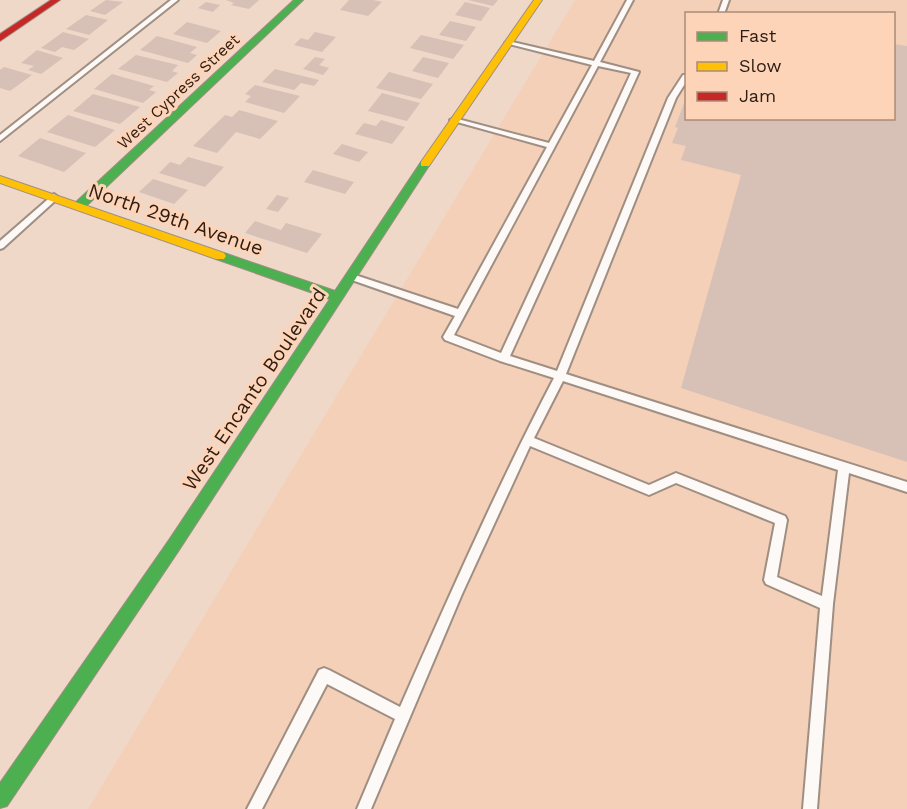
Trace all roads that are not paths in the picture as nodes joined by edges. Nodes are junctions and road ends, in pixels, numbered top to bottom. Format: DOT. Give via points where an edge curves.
graph roads {
  1 [pos="56,0"];
  2 [pos="175,0"];
  3 [pos="299,0"];
  4 [pos="538,0"];
  5 [pos="630,0"];
  6 [pos="0,38"];
  7 [pos="508,43"];
  8 [pos="597,64"];
  9 [pos="685,80"];
  10 [pos="454,120"];
  11 [pos="0,139"];
  12 [pos="552,146"];
  13 [pos="0,179"];
  14 [pos="54,197"];
  15 [pos="79,206"];
  16 [pos="0,246"];
  17 [pos="352,277"];
  18 [pos="338,297"];
  19 [pos="461,314"];
  20 [pos="504,358"];
  21 [pos="560,376"];
  22 [pos="527,440"];
  23 [pos="844,467"];
  24 [pos="907,487"];
  25 [pos="827,604"];
  26 [pos="403,716"];
  27 [pos="0,799"];
  28 [pos="254,809"];
  29 [pos="364,809"];
  30 [pos="810,809"];
  1 -- 6 [label="street"];
  2 -- 11 [label="lane"];
  3 -- 15 [label="street, West Cypress Street"];
  4 -- 7 [label="street, West Encanto Boulevard"];
  5 -- 8 [label="lane"];
  7 -- 8 [label="lane"];
  7 -- 10 [label="street, West Encanto Boulevard"];
  8 -- 12 [label="lane"];
  8 -- 20 [label="lane" via="635,72"];
  9 -- 21 [label="lane" via="672,98"];
  10 -- 12 [label="lane"];
  10 -- 17 [label="street, West Encanto Boulevard"];
  12 -- 19 [label="lane"];
  13 -- 14 [label="street, North 29th Avenue"];
  14 -- 15 [label="street, North 29th Avenue"];
  14 -- 16 [label="lane"];
  15 -- 18 [label="street, North 29th Avenue"];
  17 -- 18 [label="street, West Encanto Boulevard"];
  17 -- 19 [label="lane"];
  18 -- 27 [label="street, West Encanto Boulevard"];
  19 -- 20 [label="lane" via="448,337"];
  20 -- 21 [label="lane"];
  21 -- 22 [label="lane"];
  21 -- 23 [label="lane"];
  22 -- 25 [label="lane" via="649,490 676,478 781,520 770,580"];
  22 -- 26 [label="lane"];
  23 -- 24 [label="lane"];
  23 -- 25 [label="lane"];
  25 -- 30 [label="lane"];
  26 -- 28 [label="lane" via="324,675"];
  26 -- 29 [label="lane"];
}
